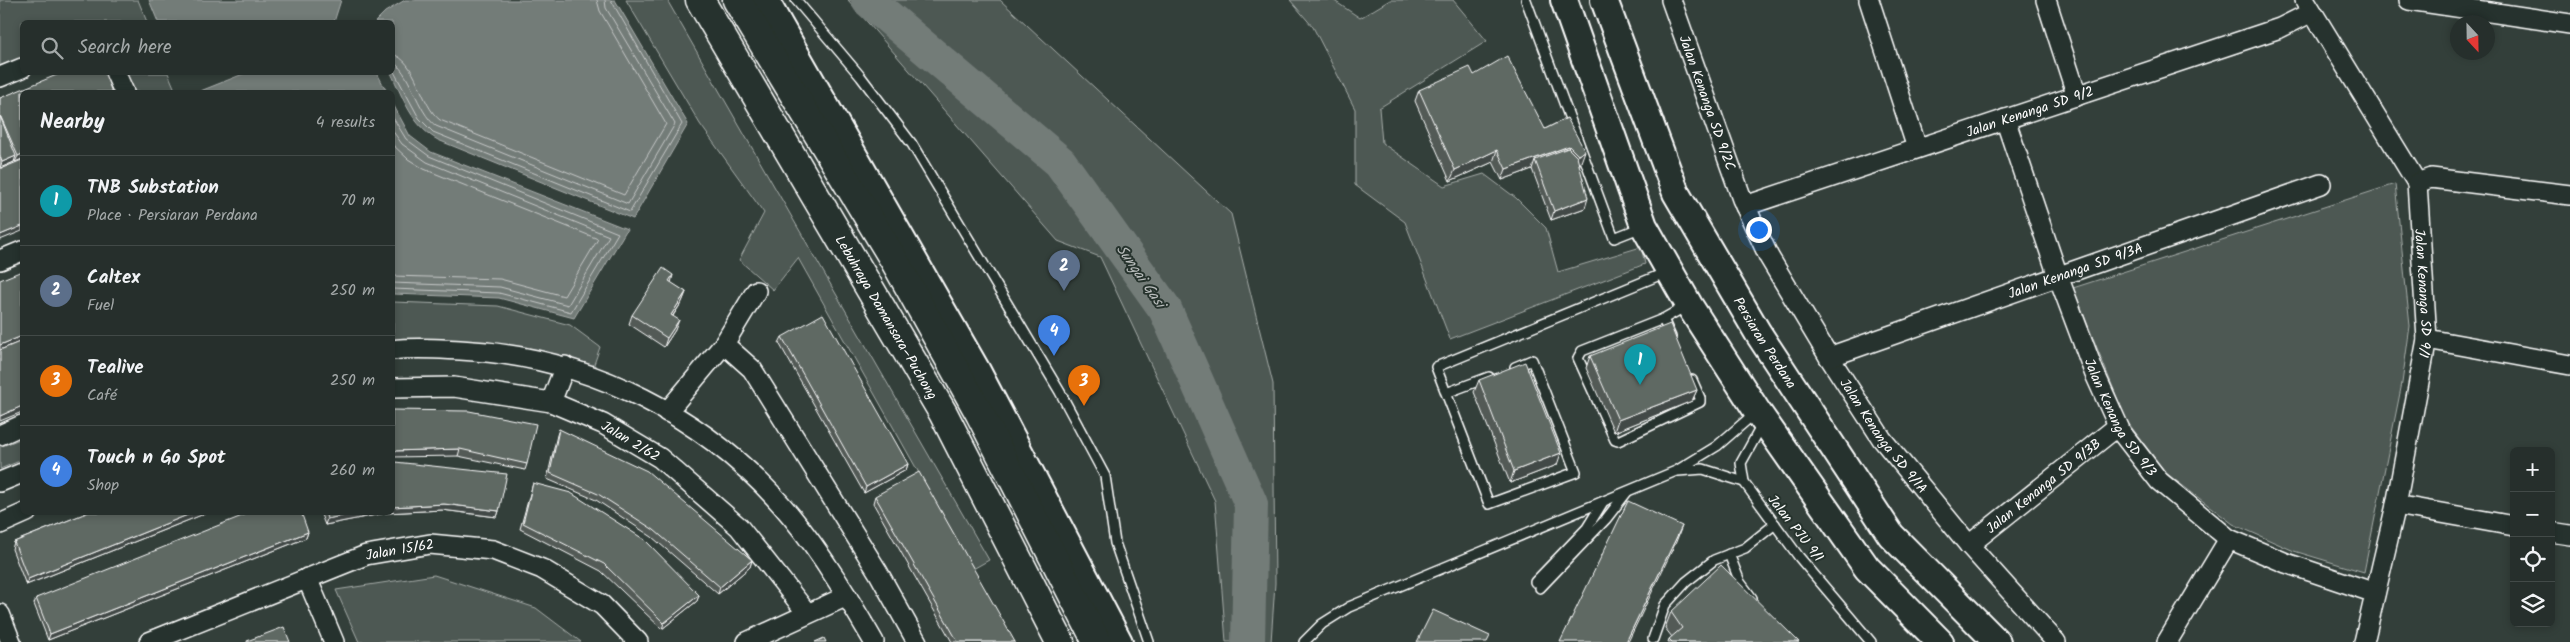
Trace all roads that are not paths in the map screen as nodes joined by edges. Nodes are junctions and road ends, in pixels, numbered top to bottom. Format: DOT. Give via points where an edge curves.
graph roads {
  1 [pos="700,0"];
  2 [pos="737,0"];
  3 [pos="764,0"];
  4 [pos="796,0"];
  5 [pos="1526,0"];
  6 [pos="1564,0"];
  7 [pos="1604,0"];
  8 [pos="1671,0"];
  9 [pos="1869,0"];
  10 [pos="2046,0"];
  11 [pos="2409,0"];
  12 [pos="2308,6"];
  13 [pos="2570,24"];
  14 [pos="20,69"];
  15 [pos="116,75"];
  16 [pos="0,78"];
  17 [pos="123,90"];
  18 [pos="2077,96"];
  19 [pos="2005,119"];
  20 [pos="1917,148"];
  21 [pos="2417,182"];
  22 [pos="2321,184"];
  23 [pos="2570,195"];
  24 [pos="1745,206"];
  25 [pos="1644,226"];
  26 [pos="20,252"];
  27 [pos="0,260"];
  28 [pos="1670,271"];
  29 [pos="2058,276"];
  30 [pos="756,291"];
  31 [pos="1689,305"];
  32 [pos="1663,319"];
  33 [pos="2426,339"];
  34 [pos="724,344"];
  35 [pos="1675,345"];
  36 [pos="395,350"];
  37 [pos="1830,357"];
  38 [pos="2570,365"];
  39 [pos="565,366"];
  40 [pos="1688,372"];
  41 [pos="395,388"];
  42 [pos="1446,393"];
  43 [pos="551,402"];
  44 [pos="667,412"];
  45 [pos="1761,416"];
  46 [pos="20,426"];
  47 [pos="2118,426"];
  48 [pos="0,434"];
  49 [pos="1676,471"];
  50 [pos="20,474"];
  51 [pos="0,482"];
  52 [pos="1744,482"];
  53 [pos="1627,491"];
  54 [pos="1604,502"];
  55 [pos="2396,505"];
  56 [pos="20,515"];
  57 [pos="0,524"];
  58 [pos="1775,524"];
  59 [pos="2510,525"];
  60 [pos="2555,533"];
  61 [pos="2570,535"];
  62 [pos="2229,539"];
  63 [pos="1969,545"];
  64 [pos="1729,554"];
  65 [pos="307,578"];
  66 [pos="2375,593"];
  67 [pos="847,596"];
  68 [pos="1758,605"];
  69 [pos="807,613"];
  70 [pos="0,614"];
  71 [pos="1653,639"];
  72 [pos="1935,639"];
  73 [pos="12,642"];
  74 [pos="149,642"];
  75 [pos="334,642"];
  76 [pos="638,642"];
  77 [pos="747,642"];
  78 [pos="874,642"];
  79 [pos="917,642"];
  80 [pos="1060,642"];
  81 [pos="1097,642"];
  82 [pos="1119,642"];
  83 [pos="1149,642"];
  84 [pos="1304,642"];
  85 [pos="1871,642"];
  86 [pos="1997,642"];
  87 [pos="2056,642"];
  88 [pos="2167,642"];
  89 [pos="2364,642"];
  1 -- 80 [label="highway, Lebuhraya Damansara–Puchong" via="943,413"];
  2 -- 81 [label="highway" via="898,266 980,414"];
  3 -- 82 [label="main road" via="977,371"];
  4 -- 83 [label="lane" via="912,144 1060,392 1105,476 1115,543"];
  5 -- 25 [label="lane" via="1614,238"];
  6 -- 25 [label="main road"];
  7 -- 86 [label="main road, Persiaran Perdana" via="1676,193 1758,333 1891,534"];
  8 -- 24 [label="street, Jalan Kenanga SD 9/2C"];
  9 -- 20 [label="street"];
  10 -- 18 [label="street"];
  11 -- 13 [label="street"];
  12 -- 18 [label="street, Jalan Kenanga SD 9/2" via="2280,28"];
  12 -- 21 [label="street, Jalan Kenanga SD 9/1"];
  14 -- 16 [label="street"];
  15 -- 17 [label="street"];
  18 -- 19 [label="street, Jalan Kenanga SD 9/2"];
  19 -- 20 [label="street, Jalan Kenanga SD 9/2"];
  19 -- 29 [label="street, Jalan Kenanga SD 9/3"];
  20 -- 24 [label="street, Jalan Kenanga SD 9/2"];
  21 -- 23 [label="street" via="2431,178"];
  21 -- 33 [label="street, Jalan Kenanga SD 9/1"];
  22 -- 29 [label="street, Jalan Kenanga SD 9/3A"];
  24 -- 37 [label="street, Jalan Kenanga SD 9/1A" via="1769,257"];
  25 -- 28 [label="main road"];
  26 -- 27 [label="street"];
  28 -- 31 [label="main road"];
  28 -- 42 [label="lane" via="1436,367"];
  29 -- 37 [label="street, Jalan Kenanga SD 9/3A"];
  29 -- 47 [label="street, Jalan Kenanga SD 9/3"];
  30 -- 34 [label="street"];
  31 -- 32 [label="lane"];
  31 -- 45 [label="main road"];
  32 -- 35 [label="lane"];
  32 -- 40 [label="lane" via="1578,355 1612,438 1618,441 1700,402"];
  33 -- 38 [label="street"];
  33 -- 55 [label="street, Jalan Kenanga SD 9/1"];
  34 -- 44 [label="street"];
  34 -- 79 [label="street" via="752,369 878,572"];
  36 -- 39 [label="street" via="437,348 495,352"];
  37 -- 63 [label="street, Jalan Kenanga SD 9/1A" via="1882,439"];
  39 -- 43 [label="street"];
  39 -- 44 [label="street" via="627,389"];
  41 -- 43 [label="street, Jalan 2/62" via="454,387"];
  42 -- 42 [label="lane" via="1489,504 1576,472 1532,360"];
  43 -- 69 [label="street, Jalan 2/62" via="603,424 660,458 738,527"];
  44 -- 67 [label="street" via="728,453 791,516"];
  45 -- 49 [label="lane"];
  45 -- 52 [label="lane" via="1741,463"];
  45 -- 72 [label="main road" via="1867,568"];
  46 -- 48 [label="street"];
  47 -- 62 [label="street, Jalan Kenanga SD 9/3" via="2159,481"];
  47 -- 63 [label="street, Jalan Kenanga SD 9/3B"];
  49 -- 52 [label="lane" via="1703,469"];
  49 -- 53 [label="lane"];
  50 -- 51 [label="street"];
  52 -- 58 [label="lane, Jalan PJU 9/1"];
  53 -- 54 [label="lane"];
  53 -- 54 [label="lane" via="1606,520 1537,585 1588,528"];
  54 -- 84 [label="lane" via="1349,607 1322,624"];
  55 -- 59 [label="street"];
  55 -- 66 [label="street, Jalan Kenanga SD 9/1"];
  56 -- 57 [label="street"];
  58 -- 64 [label="lane" via="1745,548"];
  58 -- 85 [label="lane, Jalan PJU 9/1"];
  60 -- 61 [label="street"];
  62 -- 66 [label="street, Jalan Kenanga SD 9/3" via="2286,563"];
  62 -- 88 [label="street"];
  63 -- 87 [label="street, Jalan Kenanga SD 9/1A"];
  64 -- 68 [label="lane" via="1740,582"];
  64 -- 71 [label="lane" via="1714,560 1686,582 1665,605"];
  65 -- 74 [label="street, Jalan 15/62"];
  65 -- 75 [label="street"];
  65 -- 76 [label="street, Jalan 15/62" via="366,555 430,544 493,550 542,569 602,605"];
  66 -- 89 [label="street, Jalan Kenanga SD 9/1"];
  67 -- 69 [label="street"];
  67 -- 78 [label="street"];
  69 -- 77 [label="street"];
  70 -- 73 [label="street"];
}
